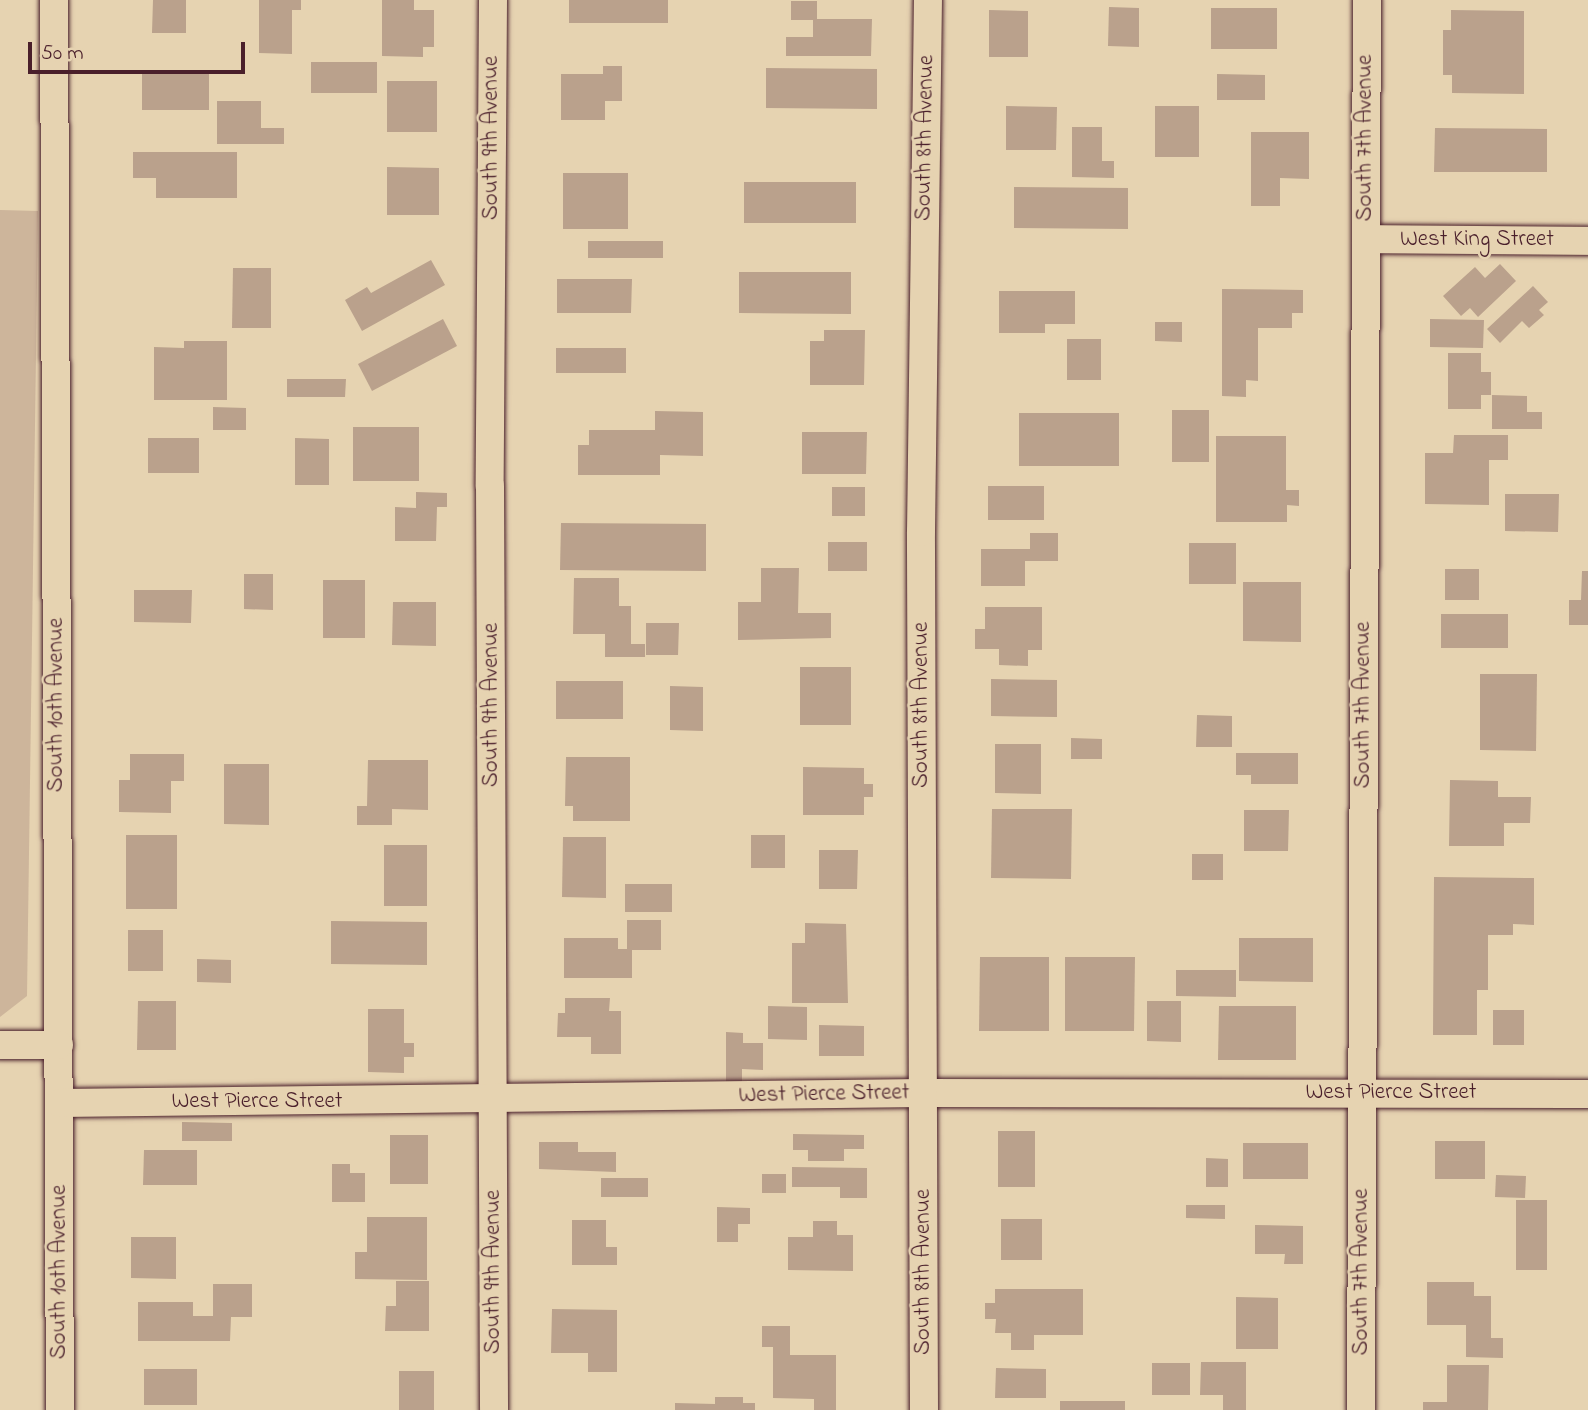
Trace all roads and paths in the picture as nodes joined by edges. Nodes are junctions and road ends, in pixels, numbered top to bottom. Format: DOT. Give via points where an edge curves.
graph roads {
  1 [pos="54,0"];
  2 [pos="493,0"];
  3 [pos="928,0"];
  4 [pos="1367,0"];
  5 [pos="1366,239"];
  6 [pos="1588,241"];
  7 [pos="0,1045"];
  8 [pos="59,1045"];
  9 [pos="923,1093"];
  10 [pos="1362,1093"];
  11 [pos="1588,1094"];
  12 [pos="494,1100"];
  13 [pos="60,1103"];
  14 [pos="60,1410"];
  15 [pos="494,1410"];
  16 [pos="924,1410"];
  17 [pos="1361,1410"];
  1 -- 8 [label="street, South 10th Avenue"];
  2 -- 12 [label="street, South 9th Avenue"];
  3 -- 9 [label="street, South 8th Avenue" via="921,532"];
  4 -- 5 [label="street, South 7th Avenue"];
  5 -- 6 [label="street, West King Street"];
  5 -- 10 [label="street, South 7th Avenue"];
  7 -- 8 [label="street"];
  8 -- 13 [label="street, South 10th Avenue"];
  9 -- 10 [label="street, West Pierce Street"];
  9 -- 12 [label="street, West Pierce Street"];
  9 -- 16 [label="street, South 8th Avenue"];
  10 -- 11 [label="street, West Pierce Street"];
  10 -- 17 [label="street, South 7th Avenue"];
  12 -- 13 [label="street, West Pierce Street"];
  12 -- 15 [label="street, South 9th Avenue"];
  13 -- 14 [label="street, South 10th Avenue"];
}
